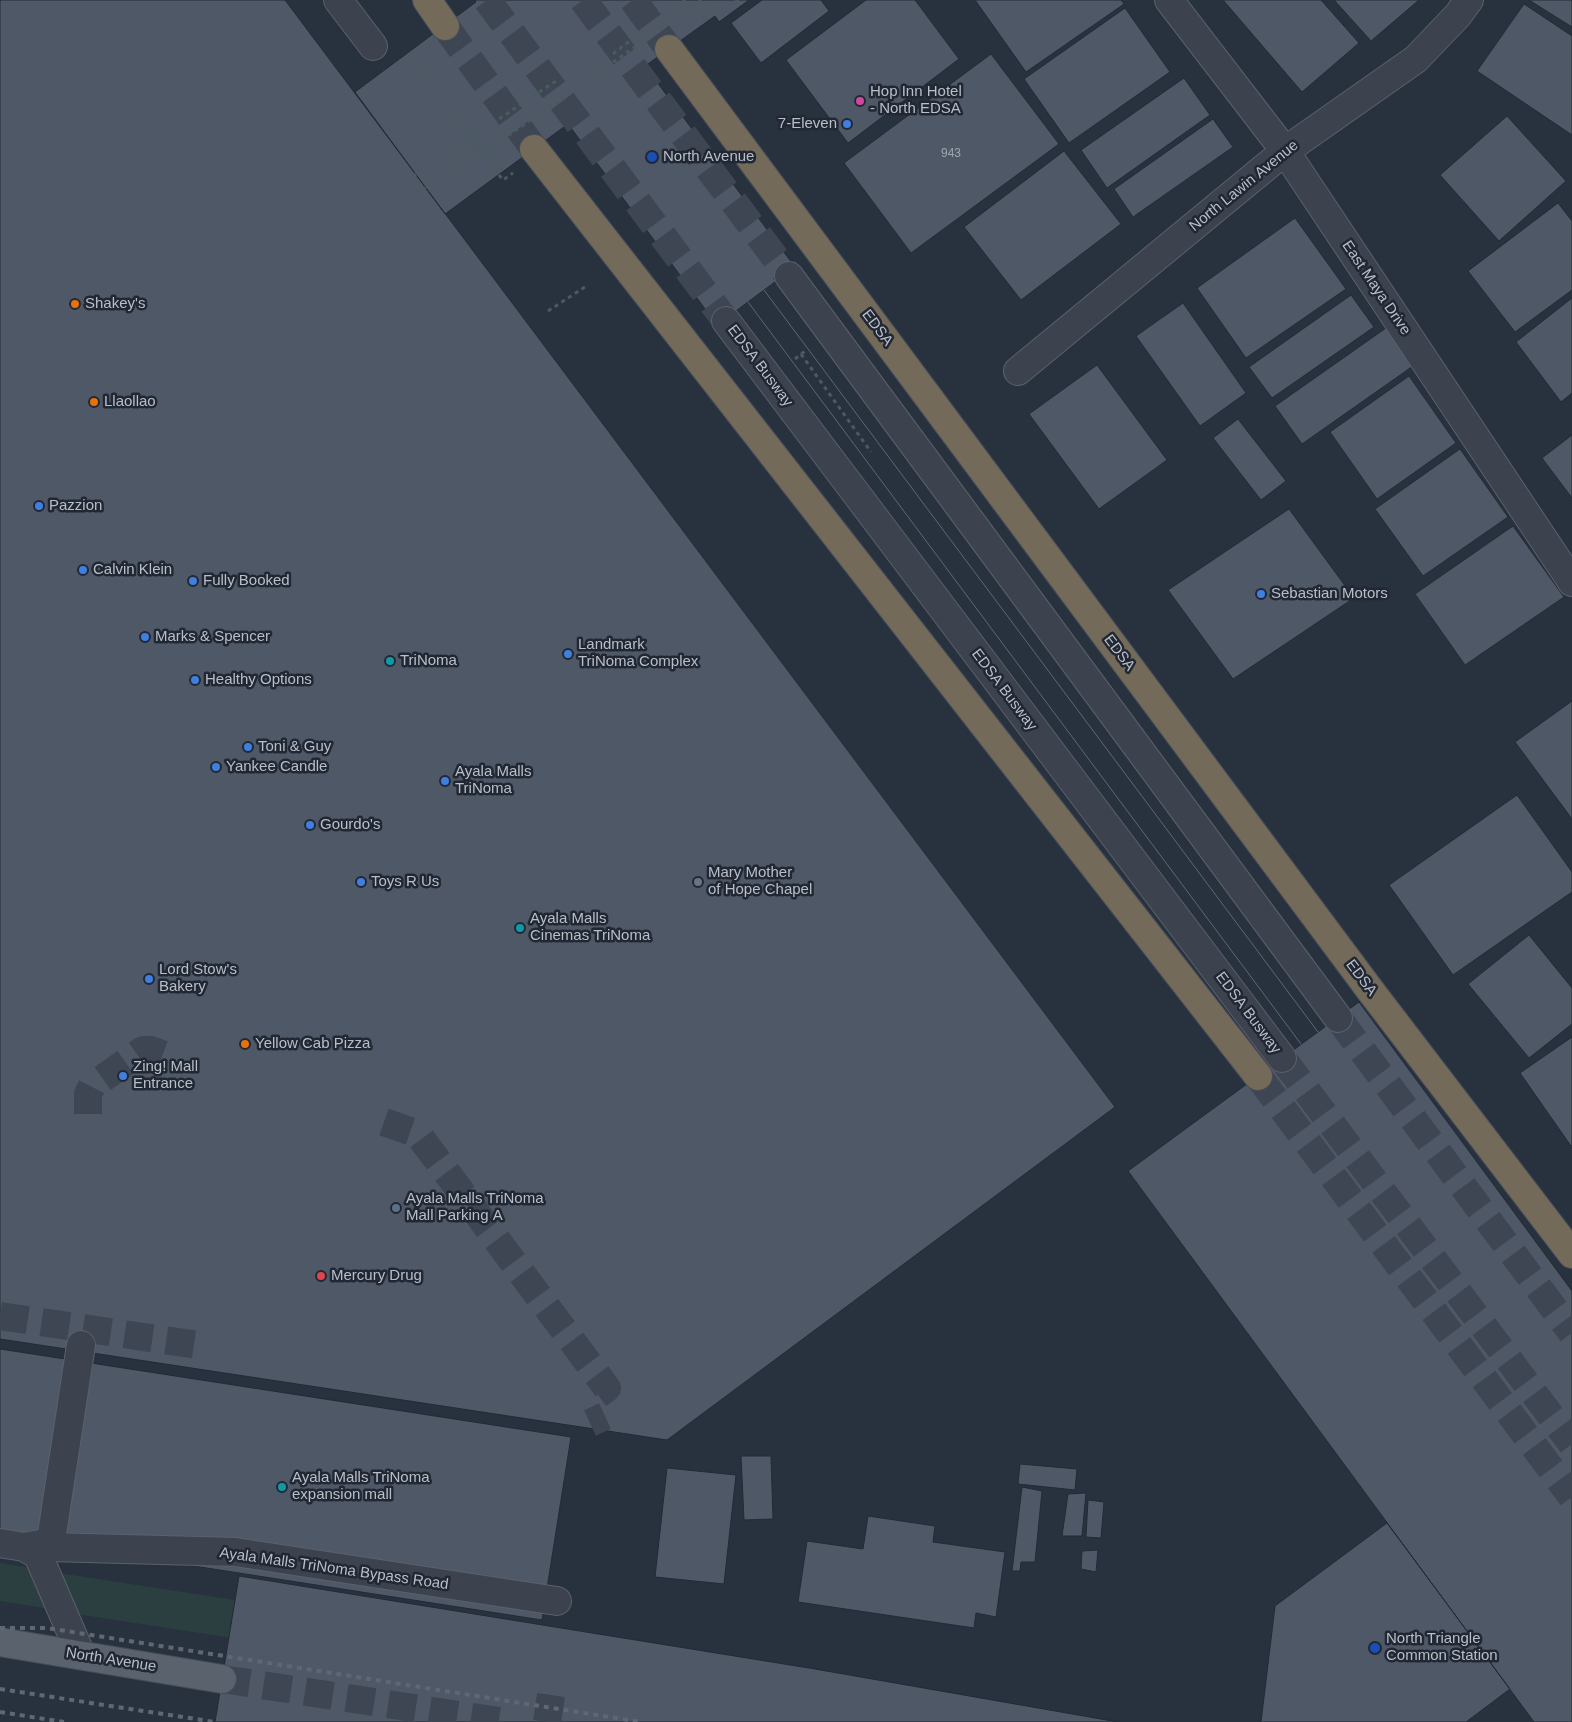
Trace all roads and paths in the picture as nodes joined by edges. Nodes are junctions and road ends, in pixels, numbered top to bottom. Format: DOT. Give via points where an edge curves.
graph roads {
  1 [pos="338,0"];
  2 [pos="427,0"];
  3 [pos="728,0"];
  4 [pos="735,0"];
  5 [pos="739,0"];
  6 [pos="1169,0"];
  7 [pos="1468,0"];
  8 [pos="700,1"];
  9 [pos="703,19"];
  10 [pos="446,26"];
  11 [pos="373,46"];
  12 [pos="669,49"];
  13 [pos="410,51"];
  14 [pos="558,79"];
  15 [pos="474,135"];
  16 [pos="468,139"];
  17 [pos="491,148"];
  18 [pos="534,149"];
  19 [pos="1285,151"];
  20 [pos="482,154"];
  21 [pos="508,168"];
  22 [pos="503,172"];
  23 [pos="503,180"];
  24 [pos="406,181"];
  25 [pos="415,193"];
  26 [pos="789,276"];
  27 [pos="588,285"];
  28 [pos="548,311"];
  29 [pos="726,321"];
  30 [pos="812,346"];
  31 [pos="800,354"];
  32 [pos="790,363"];
  33 [pos="1018,371"];
  34 [pos="871,452"];
  35 [pos="1572,582"];
  36 [pos="1338,1018"];
  37 [pos="1282,1058"];
  38 [pos="1258,1076"];
  39 [pos="1572,1254"];
  40 [pos="81,1346"];
  41 [pos="25,1545"];
  42 [pos="557,1601"];
  43 [pos="0,1642"];
  44 [pos="81,1655"];
  45 [pos="222,1678"];
  1 -- 11 [label="street"];
  2 -- 10 [label="highway"];
  3 -- 9 [label="path"];
  4 -- 5 [label="path"];
  6 -- 19 [label="street, East Maya Drive"];
  7 -- 19 [label="street, North Lawin Avenue" via="1416,59"];
  8 -- 17 [label="path, bridge"];
  12 -- 39 [label="highway, EDSA" via="1370,990"];
  13 -- 20 [label="path"];
  14 -- 15 [label="path"];
  15 -- 16 [label="path"];
  15 -- 22 [label="path"];
  16 -- 24 [label="path"];
  16 -- 25 [label="path" via="477,149 431,185"];
  17 -- 20 [label="path, bridge"];
  17 -- 21 [label="path"];
  18 -- 38 [label="highway"];
  19 -- 33 [label="street, North Lawin Avenue"];
  19 -- 35 [label="street, East Maya Drive"];
  20 -- 23 [label="path"];
  26 -- 36 [label="street"];
  27 -- 28 [label="path"];
  29 -- 37 [label="street, EDSA Busway"];
  30 -- 31 [label="path"];
  31 -- 32 [label="path"];
  31 -- 34 [label="path"];
  40 -- 41 [label="street"];
  41 -- 42 [label="street, Ayala Malls TriNoma Bypass Road" via="235,1552"];
  41 -- 44 [label="street" via="38,1555"];
  43 -- 44 [label="main road, North Avenue"];
  44 -- 45 [label="main road, North Avenue"];
}
